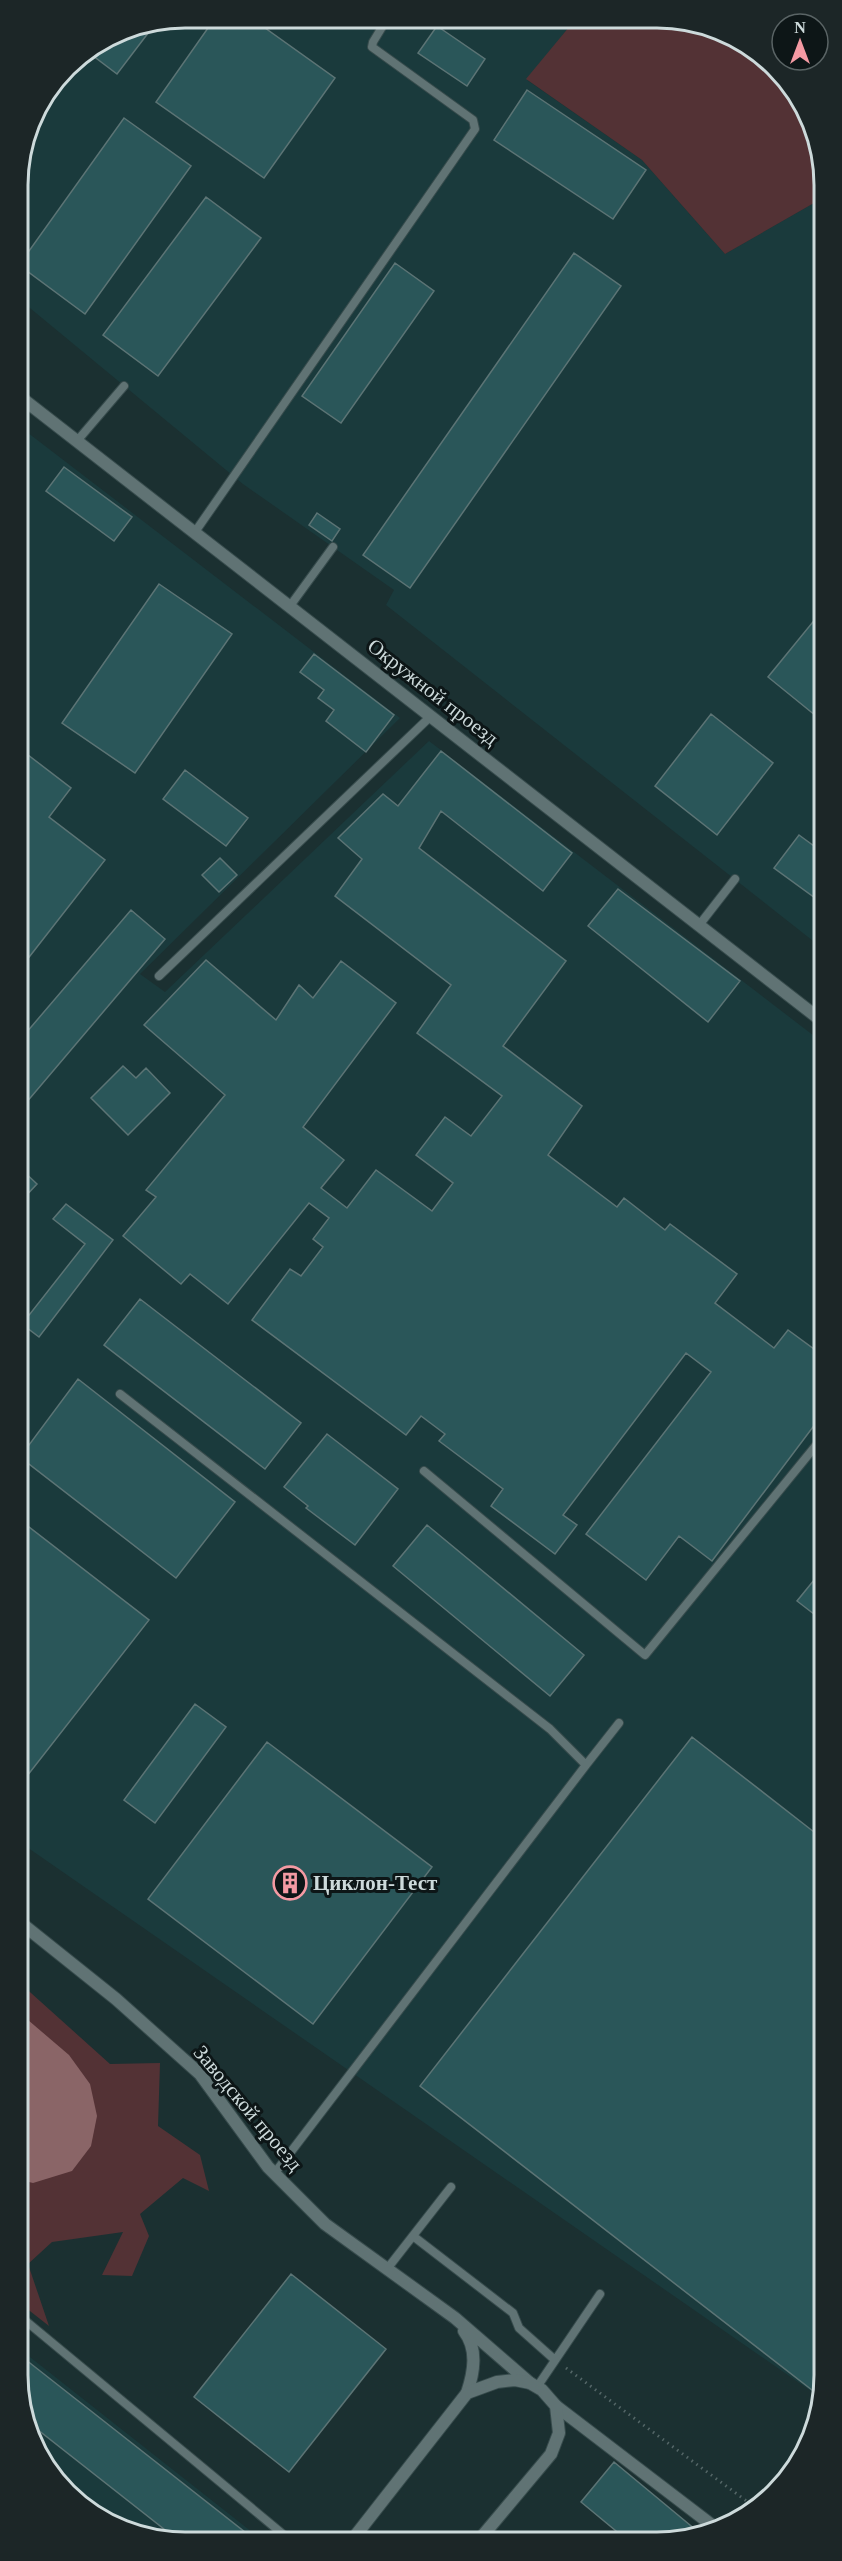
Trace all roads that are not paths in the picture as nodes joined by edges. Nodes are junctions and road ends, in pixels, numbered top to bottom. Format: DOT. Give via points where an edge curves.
graph roads {
  1 [pos="381,29"];
  2 [pos="124,386"];
  3 [pos="29,404"];
  4 [pos="77,441"];
  5 [pos="195,532"];
  6 [pos="333,547"];
  7 [pos="290,606"];
  8 [pos="431,716"];
  9 [pos="735,879"];
  10 [pos="700,924"];
  11 [pos="159,976"];
  12 [pos="814,1013"];
  13 [pos="120,1394"];
  14 [pos="813,1449"];
  15 [pos="424,1471"];
  16 [pos="619,1723"];
  17 [pos="586,1765"];
  18 [pos="28,1929"];
  19 [pos="274,2174"];
  20 [pos="451,2187"];
  21 [pos="412,2236"];
  22 [pos="387,2269"];
  23 [pos="600,2294"];
  24 [pos="455,2318"];
  25 [pos="28,2323"];
  26 [pos="555,2360"];
  27 [pos="534,2385"];
  28 [pos="466,2392"];
  29 [pos="556,2406"];
  30 [pos="709,2523"];
  31 [pos="280,2532"];
  32 [pos="358,2532"];
  33 [pos="486,2532"];
  1 -- 5 [label="lane" via="372,47 473,120 475,129"];
  2 -- 4 [label="lane"];
  3 -- 4 [label="street, Окружной проезд"];
  4 -- 5 [label="street, Окружной проезд"];
  5 -- 7 [label="street, Окружной проезд"];
  6 -- 7 [label="lane"];
  7 -- 8 [label="street, Окружной проезд"];
  8 -- 10 [label="street, Окружной проезд"];
  8 -- 11 [label="lane"];
  9 -- 10 [label="lane"];
  10 -- 12 [label="street, Окружной проезд"];
  13 -- 17 [label="lane" via="550,1728"];
  14 -- 15 [label="lane" via="645,1655"];
  16 -- 17 [label="lane"];
  17 -- 19 [label="lane"];
  18 -- 19 [label="street, Заводской проезд" via="116,1999 200,2074"];
  19 -- 22 [label="street, Заводской проезд" via="326,2224"];
  20 -- 21 [label="lane"];
  21 -- 22 [label="lane"];
  21 -- 26 [label="lane" via="513,2313 519,2328"];
  22 -- 24 [label="street, Заводской проезд"];
  23 -- 26 [label="lane"];
  24 -- 27 [label="street, Заводской проезд"];
  24 -- 28 [label="street" via="471,2339 474,2358"];
  25 -- 31 [label="lane"];
  26 -- 27 [label="lane"];
  27 -- 28 [label="street" via="515,2380"];
  27 -- 29 [label="street, Заводской проезд"];
  28 -- 32 [label="street"];
  29 -- 30 [label="street"];
  29 -- 33 [label="street" via="559,2433 551,2454"];
}
